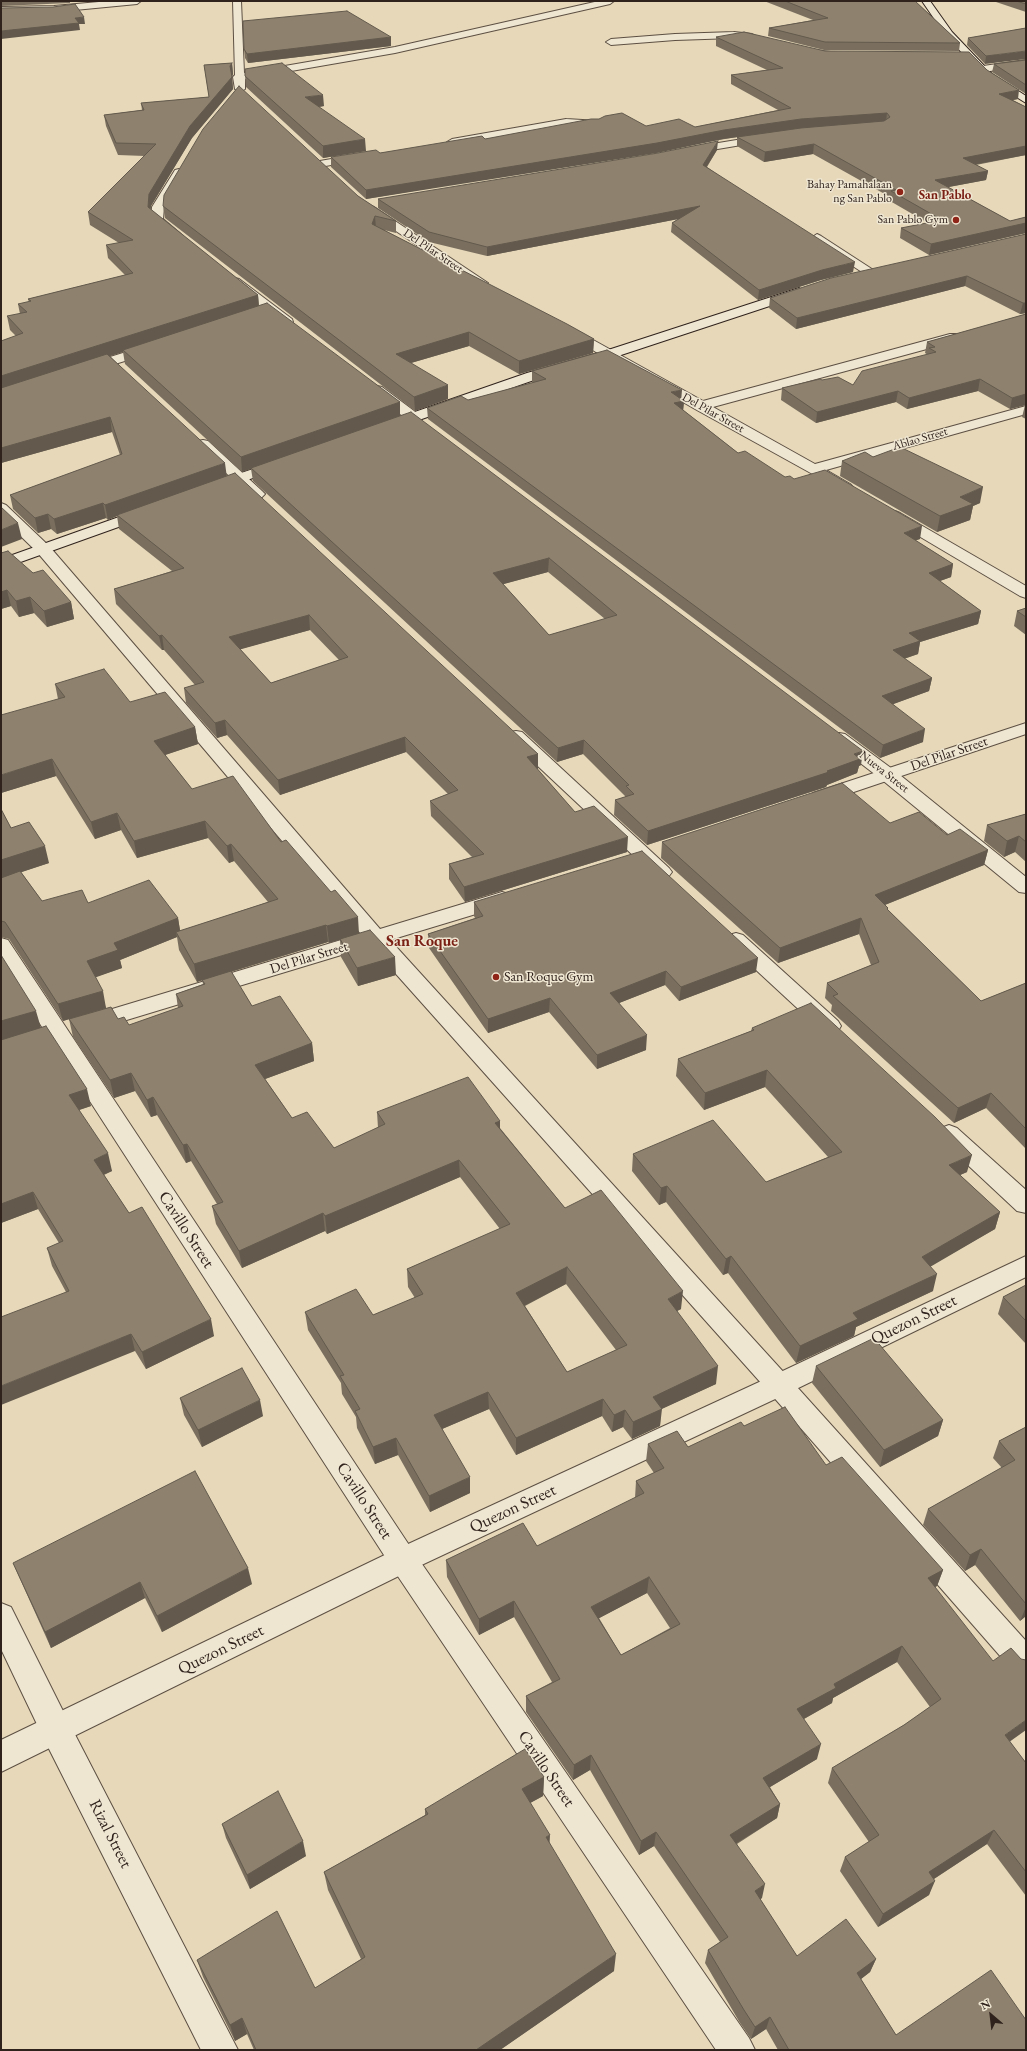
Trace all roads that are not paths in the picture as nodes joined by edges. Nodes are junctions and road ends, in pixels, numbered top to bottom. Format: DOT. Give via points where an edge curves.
graph roads {
  1 [pos="137,1"];
  2 [pos="237,1"];
  3 [pos="610,1"];
  4 [pos="926,1"];
  5 [pos="1,10"];
  6 [pos="764,40"];
  7 [pos="611,42"];
  8 [pos="956,56"];
  9 [pos="971,56"];
  10 [pos="1026,63"];
  11 [pos="983,69"];
  12 [pos="239,83"];
  13 [pos="231,100"];
  14 [pos="252,100"];
  15 [pos="1026,100"];
  16 [pos="599,124"];
  17 [pos="777,136"];
  18 [pos="443,143"];
  19 [pos="679,152"];
  20 [pos="309,154"];
  21 [pos="374,155"];
  22 [pos="186,159"];
  23 [pos="320,164"];
  24 [pos="331,174"];
  25 [pos="379,202"];
  26 [pos="804,230"];
  27 [pos="187,244"];
  28 [pos="887,269"];
  29 [pos="223,272"];
  30 [pos="872,273"];
  31 [pos="852,277"];
  32 [pos="810,288"];
  33 [pos="494,289"];
  34 [pos="271,310"];
  35 [pos="256,315"];
  36 [pos="556,323"];
  37 [pos="296,328"];
  38 [pos="965,334"];
  39 [pos="165,344"];
  40 [pos="610,354"];
  41 [pos="112,361"];
  42 [pos="75,373"];
  43 [pos="129,377"];
  44 [pos="370,384"];
  45 [pos="700,406"];
  46 [pos="1026,410"];
  47 [pos="420,422"];
  48 [pos="187,430"];
  49 [pos="376,430"];
  50 [pos="293,459"];
  51 [pos="814,469"];
  52 [pos="240,478"];
  53 [pos="855,493"];
  54 [pos="196,494"];
  55 [pos="269,505"];
  56 [pos="160,507"];
  57 [pos="1,508"];
  58 [pos="882,509"];
  59 [pos="43,549"];
  60 [pos="1,564"];
  61 [pos="1026,593"];
  62 [pos="505,726"];
  63 [pos="825,727"];
  64 [pos="1026,728"];
  65 [pos="888,775"];
  66 [pos="799,804"];
  67 [pos="666,848"];
  68 [pos="644,855"];
  69 [pos="621,862"];
  70 [pos="673,882"];
  71 [pos="1026,887"];
  72 [pos="517,894"];
  73 [pos="726,931"];
  74 [pos="376,938"];
  75 [pos="1,945"];
  76 [pos="46,1036"];
  77 [pos="844,1038"];
  78 [pos="938,1124"];
  79 [pos="1026,1204"];
  80 [pos="1026,1266"];
  81 [pos="779,1385"];
  82 [pos="403,1560"];
  83 [pos="1,1617"];
  84 [pos="1026,1663"];
  85 [pos="56,1730"];
  86 [pos="1,1756"];
  87 [pos="220,2050"];
  88 [pos="737,2050"];
  1 -- 5 [label="street" via="17,11"];
  2 -- 12 [label="street"];
  3 -- 12 [label="street"];
  4 -- 9 [label="street" via="949,34"];
  6 -- 7 [label="street" via="734,36"];
  8 -- 9 [label="street"];
  9 -- 11 [label="street"];
  10 -- 11 [label="street"];
  11 -- 15 [label="street" via="989,76"];
  12 -- 13 [label="street"];
  12 -- 14 [label="street"];
  16 -- 18 [label="street" via="566,122"];
  17 -- 19 [label="street"];
  20 -- 23 [label="street"];
  21 -- 23 [label="street"];
  22 -- 27 [label="street" via="158,207 157,220"];
  23 -- 24 [label="street"];
  25 -- 33 [label="street, Del Pilar Street" via="361,202 467,274"];
  26 -- 30 [label="street"];
  28 -- 30 [label="street"];
  29 -- 34 [label="street"];
  30 -- 31 [label="street"];
  32 -- 40 [label="street"];
  34 -- 35 [label="street"];
  34 -- 37 [label="street"];
  36 -- 40 [label="street, Del Pilar Street"];
  38 -- 45 [label="street"];
  39 -- 41 [label="street"];
  40 -- 45 [label="street, Del Pilar Street"];
  40 -- 47 [label="street" via="532,376"];
  41 -- 42 [label="street"];
  41 -- 43 [label="street"];
  44 -- 47 [label="street"];
  45 -- 51 [label="street, Del Pilar Street"];
  46 -- 51 [label="street, Ablao Street"];
  47 -- 49 [label="street"];
  48 -- 52 [label="street"];
  50 -- 52 [label="street"];
  51 -- 53 [label="street, Del Pilar Street"];
  52 -- 54 [label="street"];
  52 -- 55 [label="street"];
  56 -- 59 [label="street"];
  57 -- 59 [label="street"];
  58 -- 61 [label="street"];
  59 -- 60 [label="street"];
  59 -- 74 [label="street"];
  62 -- 68 [label="street"];
  63 -- 65 [label="street, Nueva Street"];
  64 -- 65 [label="street, Del Pilar Street"];
  65 -- 66 [label="street, Del Pilar Street"];
  65 -- 71 [label="street, Nueva Street"];
  67 -- 68 [label="street"];
  68 -- 69 [label="street"];
  68 -- 70 [label="street"];
  72 -- 74 [label="street, Del Pilar Street"];
  73 -- 77 [label="street"];
  74 -- 76 [label="street, Del Pilar Street"];
  74 -- 81 [label="street"];
  75 -- 76 [label="street, Cavillo Street"];
  76 -- 82 [label="street, Cavillo Street"];
  78 -- 79 [label="street"];
  80 -- 81 [label="street, Quezon Street"];
  81 -- 82 [label="street, Quezon Street"];
  81 -- 84 [label="street"];
  82 -- 85 [label="street, Quezon Street"];
  82 -- 88 [label="street, Cavillo Street"];
  83 -- 85 [label="street, Rizal Street"];
  85 -- 86 [label="street, Quezon Street"];
  85 -- 87 [label="street, Rizal Street"];
}
